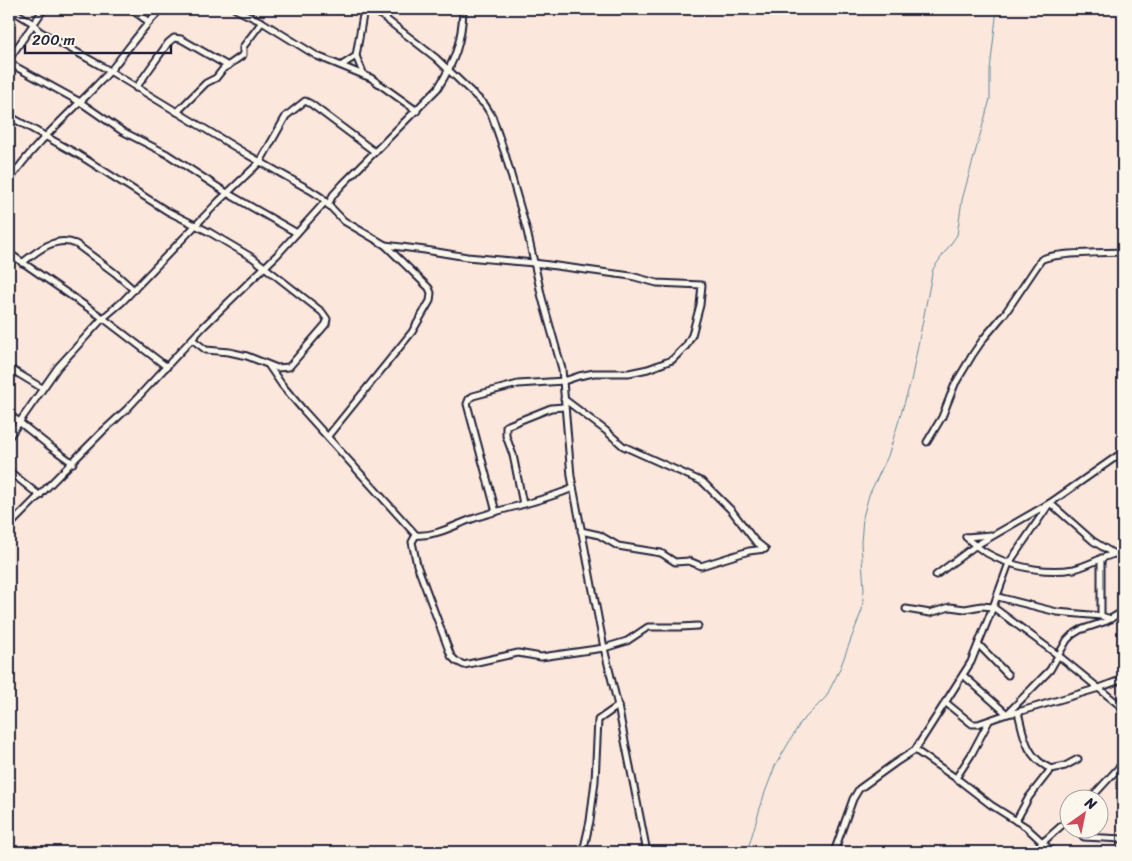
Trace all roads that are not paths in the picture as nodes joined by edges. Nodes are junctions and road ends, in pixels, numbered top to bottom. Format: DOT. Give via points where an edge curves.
graph roads {
  1 [pos="10,9"];
  2 [pos="44,9"];
  3 [pos="131,9"];
  4 [pos="162,9"];
  5 [pos="235,9"];
  6 [pos="364,9"];
  7 [pos="373,9"];
  8 [pos="463,9"];
  9 [pos="149,22"];
  10 [pos="262,22"];
  11 [pos="34,24"];
  12 [pos="356,56"];
  13 [pos="9,61"];
  14 [pos="342,65"];
  15 [pos="228,66"];
  16 [pos="449,70"];
  17 [pos="110,71"];
  18 [pos="364,75"];
  19 [pos="136,88"];
  20 [pos="80,102"];
  21 [pos="417,111"];
  22 [pos="176,112"];
  23 [pos="9,116"];
  24 [pos="46,137"];
  25 [pos="375,152"];
  26 [pos="260,162"];
  27 [pos="9,181"];
  28 [pos="227,193"];
  29 [pos="333,195"];
  30 [pos="325,202"];
  31 [pos="196,226"];
  32 [pos="297,233"];
  33 [pos="385,245"];
  34 [pos="1123,252"];
  35 [pos="9,253"];
  36 [pos="22,263"];
  37 [pos="534,263"];
  38 [pos="266,267"];
  39 [pos="134,290"];
  40 [pos="103,318"];
  41 [pos="193,340"];
  42 [pos="268,365"];
  43 [pos="167,367"];
  44 [pos="9,368"];
  45 [pos="564,381"];
  46 [pos="42,388"];
  47 [pos="564,399"];
  48 [pos="564,407"];
  49 [pos="576,407"];
  50 [pos="9,414"];
  51 [pos="566,416"];
  52 [pos="19,421"];
  53 [pos="328,436"];
  54 [pos="9,437"];
  55 [pos="927,442"];
  56 [pos="1123,452"];
  57 [pos="73,463"];
  58 [pos="9,471"];
  59 [pos="573,488"];
  60 [pos="40,496"];
  61 [pos="1050,503"];
  62 [pos="523,504"];
  63 [pos="496,512"];
  64 [pos="9,526"];
  65 [pos="581,532"];
  66 [pos="416,535"];
  67 [pos="992,535"];
  68 [pos="975,546"];
  69 [pos="1123,551"];
  70 [pos="1114,554"];
  71 [pos="1101,558"];
  72 [pos="1009,563"];
  73 [pos="936,575"];
  74 [pos="998,596"];
  75 [pos="993,607"];
  76 [pos="906,609"];
  77 [pos="1122,614"];
  78 [pos="1101,616"];
  79 [pos="1111,618"];
  80 [pos="698,626"];
  81 [pos="979,645"];
  82 [pos="604,648"];
  83 [pos="1059,656"];
  84 [pos="964,675"];
  85 [pos="1008,675"];
  86 [pos="1123,679"];
  87 [pos="1100,688"];
  88 [pos="945,702"];
  89 [pos="618,706"];
  90 [pos="1123,708"];
  91 [pos="1018,712"];
  92 [pos="1007,714"];
  93 [pos="989,721"];
  94 [pos="915,750"];
  95 [pos="1078,758"];
  96 [pos="1123,763"];
  97 [pos="1051,769"];
  98 [pos="956,778"];
  99 [pos="1100,788"];
  100 [pos="1016,821"];
  101 [pos="1060,827"];
  102 [pos="1110,838"];
  103 [pos="1123,838"];
  104 [pos="1044,843"];
  105 [pos="583,852"];
  106 [pos="648,852"];
  107 [pos="834,852"];
  108 [pos="1032,852"];
  109 [pos="1053,852"];
  1 -- 11 [label="street"];
  2 -- 11 [label="street"];
  3 -- 9 [label="street"];
  4 -- 9 [label="street"];
  5 -- 10 [label="street"];
  6 -- 12 [label="street"];
  7 -- 16 [label="street"];
  8 -- 16 [label="street" via="459,45"];
  9 -- 17 [label="street"];
  10 -- 14 [label="street" via="311,53"];
  10 -- 15 [label="street" via="243,46 243,55"];
  11 -- 13 [label="street"];
  11 -- 17 [label="street" via="39,31"];
  12 -- 14 [label="street"];
  12 -- 18 [label="street"];
  13 -- 20 [label="street"];
  14 -- 18 [label="street"];
  15 -- 19 [label="street" via="174,38"];
  15 -- 22 [label="street"];
  16 -- 21 [label="street"];
  16 -- 37 [label="street" via="492,116"];
  17 -- 19 [label="street"];
  17 -- 20 [label="street"];
  18 -- 21 [label="street"];
  19 -- 22 [label="street"];
  20 -- 24 [label="street"];
  20 -- 28 [label="street" via="122,131 167,154"];
  21 -- 25 [label="street"];
  22 -- 26 [label="street"];
  23 -- 24 [label="street"];
  24 -- 27 [label="street"];
  24 -- 31 [label="street"];
  25 -- 26 [label="street" via="305,101 286,116"];
  25 -- 29 [label="street"];
  26 -- 28 [label="street"];
  26 -- 30 [label="street"];
  28 -- 31 [label="street"];
  28 -- 32 [label="street"];
  29 -- 30 [label="street"];
  29 -- 30 [label="street"];
  30 -- 32 [label="street"];
  30 -- 33 [label="street" via="344,221"];
  31 -- 38 [label="street"];
  31 -- 39 [label="street"];
  32 -- 38 [label="street"];
  33 -- 37 [label="street"];
  33 -- 53 [label="street" via="429,288 430,301 412,332"];
  34 -- 55 [label="street" via="1048,256 1041,260 973,354"];
  35 -- 36 [label="street"];
  36 -- 39 [label="street" via="50,244 70,241 115,272"];
  36 -- 40 [label="street"];
  37 -- 45 [label="street"];
  37 -- 45 [label="street" via="631,276 657,283 700,284 702,287 692,335 672,360 629,373 586,374"];
  38 -- 41 [label="street"];
  38 -- 42 [label="street" via="327,319 289,367"];
  39 -- 40 [label="street"];
  40 -- 43 [label="street"];
  40 -- 46 [label="street"];
  41 -- 42 [label="street" via="206,350 247,356"];
  41 -- 43 [label="street"];
  42 -- 53 [label="street"];
  43 -- 57 [label="street"];
  44 -- 46 [label="street"];
  45 -- 47 [label="street"];
  45 -- 63 [label="street" via="518,384 473,396 469,400 467,404"];
  46 -- 52 [label="street"];
  47 -- 48 [label="street"];
  47 -- 49 [label="street"];
  48 -- 51 [label="street"];
  48 -- 62 [label="street" via="551,408 506,426"];
  49 -- 51 [label="street"];
  49 -- 65 [label="street" via="623,446 703,482 765,549 701,566 675,562 661,553 618,546 599,536"];
  50 -- 52 [label="street"];
  51 -- 59 [label="street"];
  52 -- 54 [label="street"];
  52 -- 57 [label="street"];
  53 -- 66 [label="street"];
  56 -- 61 [label="street"];
  57 -- 60 [label="street"];
  58 -- 60 [label="street"];
  59 -- 62 [label="street" via="550,498"];
  59 -- 65 [label="street"];
  60 -- 64 [label="street"];
  61 -- 67 [label="street"];
  61 -- 70 [label="street" via="1093,541"];
  61 -- 72 [label="street"];
  62 -- 63 [label="street"];
  63 -- 66 [label="street" via="447,529"];
  65 -- 82 [label="street"];
  66 -- 82 [label="street" via="412,542 417,565 447,648 456,661 468,665 512,654 541,657"];
  67 -- 68 [label="street"];
  67 -- 68 [label="street" via="966,537"];
  68 -- 72 [label="street"];
  68 -- 73 [label="street"];
  69 -- 70 [label="street"];
  70 -- 71 [label="street"];
  71 -- 72 [label="street" via="1074,569 1031,568"];
  71 -- 78 [label="street"];
  72 -- 74 [label="street"];
  74 -- 75 [label="street"];
  74 -- 78 [label="street" via="1057,612"];
  75 -- 76 [label="street" via="950,607 930,613"];
  75 -- 81 [label="street"];
  75 -- 83 [label="street"];
  77 -- 79 [label="street"];
  78 -- 79 [label="street"];
  79 -- 83 [label="street" via="1072,635"];
  80 -- 82 [label="street" via="648,627 627,641"];
  81 -- 84 [label="street"];
  81 -- 85 [label="street"];
  82 -- 89 [label="street"];
  83 -- 87 [label="street"];
  83 -- 92 [label="street"];
  84 -- 88 [label="street"];
  84 -- 92 [label="street"];
  86 -- 87 [label="street"];
  87 -- 90 [label="street"];
  87 -- 91 [label="street"];
  88 -- 93 [label="street" via="972,724"];
  88 -- 94 [label="street"];
  89 -- 105 [label="street" via="598,720 595,781"];
  89 -- 106 [label="street"];
  91 -- 92 [label="street"];
  91 -- 97 [label="street" via="1032,754"];
  92 -- 93 [label="street"];
  93 -- 98 [label="street"];
  94 -- 98 [label="street"];
  94 -- 107 [label="street" via="859,789"];
  95 -- 97 [label="street" via="1065,766"];
  96 -- 99 [label="street"];
  97 -- 100 [label="street" via="1029,797"];
  98 -- 100 [label="street"];
  100 -- 104 [label="street"];
  101 -- 104 [label="street"];
  102 -- 103 [label="street"];
  104 -- 108 [label="street"];
  104 -- 109 [label="street"];
}
